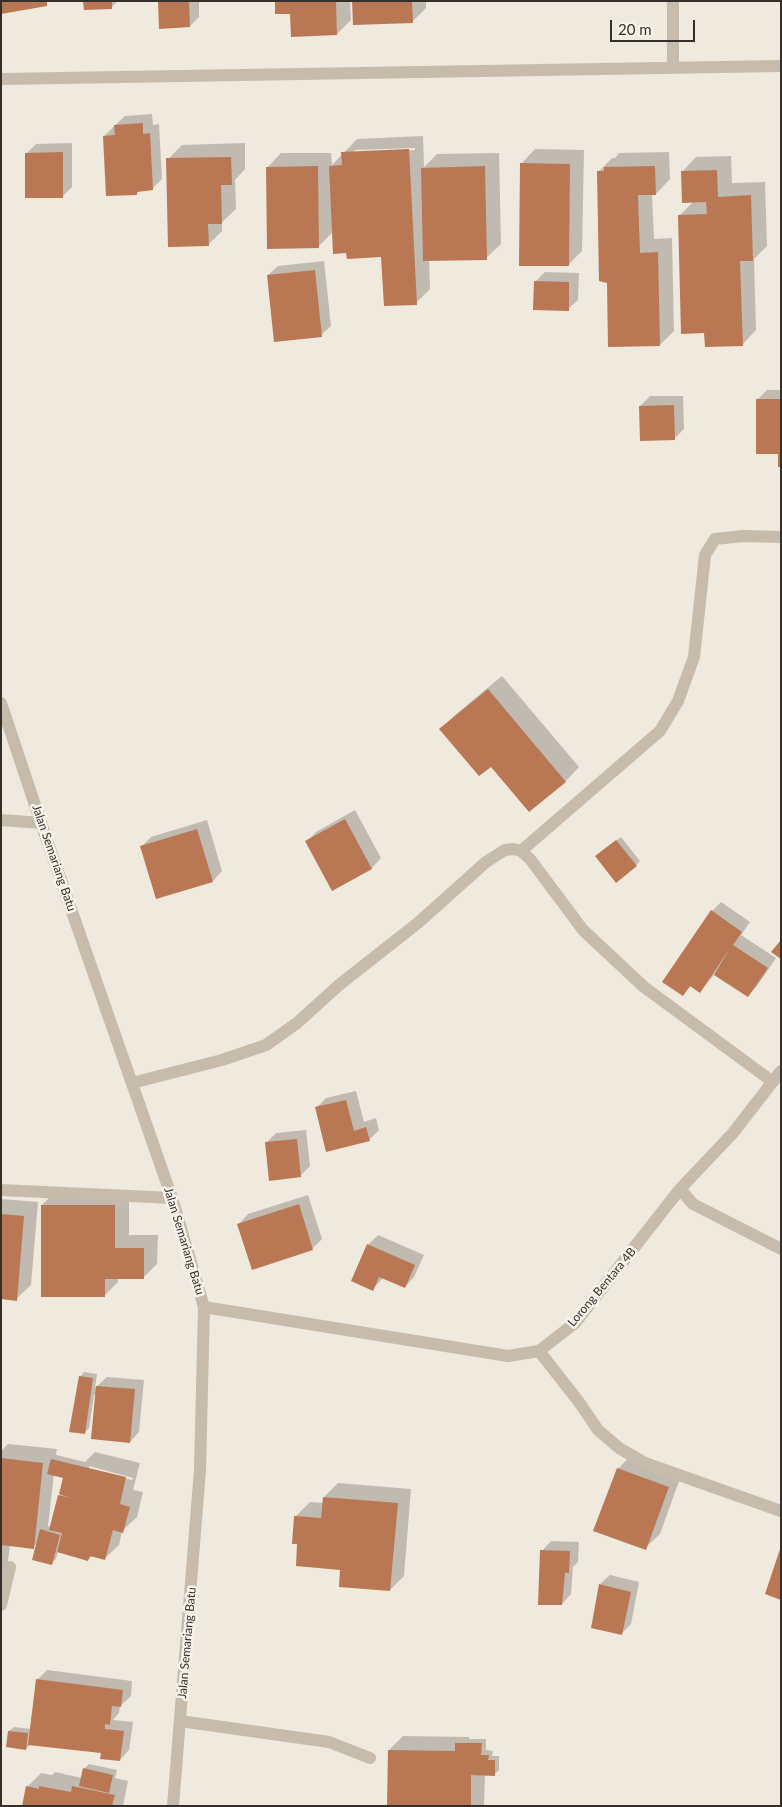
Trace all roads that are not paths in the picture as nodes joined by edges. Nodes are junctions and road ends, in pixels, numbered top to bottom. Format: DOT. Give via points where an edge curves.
graph roads {
  1 [pos="673,1"];
  2 [pos="781,66"];
  3 [pos="673,67"];
  4 [pos="1,79"];
  5 [pos="781,537"];
  6 [pos="1,703"];
  7 [pos="1,820"];
  8 [pos="41,822"];
  9 [pos="521,851"];
  10 [pos="781,1071"];
  11 [pos="773,1082"];
  12 [pos="132,1083"];
  13 [pos="680,1189"];
  14 [pos="1,1190"];
  15 [pos="172,1198"];
  16 [pos="781,1249"];
  17 [pos="204,1307"];
  18 [pos="539,1351"];
  19 [pos="781,1511"];
  20 [pos="10,1568"];
  21 [pos="1,1605"];
  22 [pos="180,1721"];
  23 [pos="370,1758"];
  24 [pos="173,1806"];
  1 -- 3 [label="street"];
  2 -- 3 [label="street"];
  3 -- 4 [label="street"];
  5 -- 9 [label="street" via="715,539 705,554 694,657 678,701 660,731"];
  6 -- 8 [label="street, Jalan Semariang Batu"];
  7 -- 8 [label="street"];
  8 -- 12 [label="street, Jalan Semariang Batu"];
  9 -- 11 [label="street" via="583,930 644,987"];
  9 -- 12 [label="street" via="505,850 486,862 297,1023 266,1044 222,1060"];
  10 -- 11 [label="street, Lorong Bentara 4B"];
  11 -- 13 [label="street, Lorong Bentara 4B" via="733,1133"];
  12 -- 15 [label="street, Jalan Semariang Batu"];
  13 -- 16 [label="street" via="694,1204"];
  13 -- 18 [label="street, Lorong Bentara 4B" via="575,1323"];
  14 -- 15 [label="street"];
  15 -- 17 [label="street, Jalan Semariang Batu"];
  17 -- 18 [label="street, Lorong Bentara 4B" via="508,1356"];
  17 -- 22 [label="street, Jalan Semariang Batu" via="200,1470"];
  18 -- 19 [label="street" via="598,1430 619,1448 645,1463"];
  20 -- 21 [label="street"];
  22 -- 23 [label="street" via="329,1742"];
  22 -- 24 [label="street, Jalan Semariang Batu"];
}
